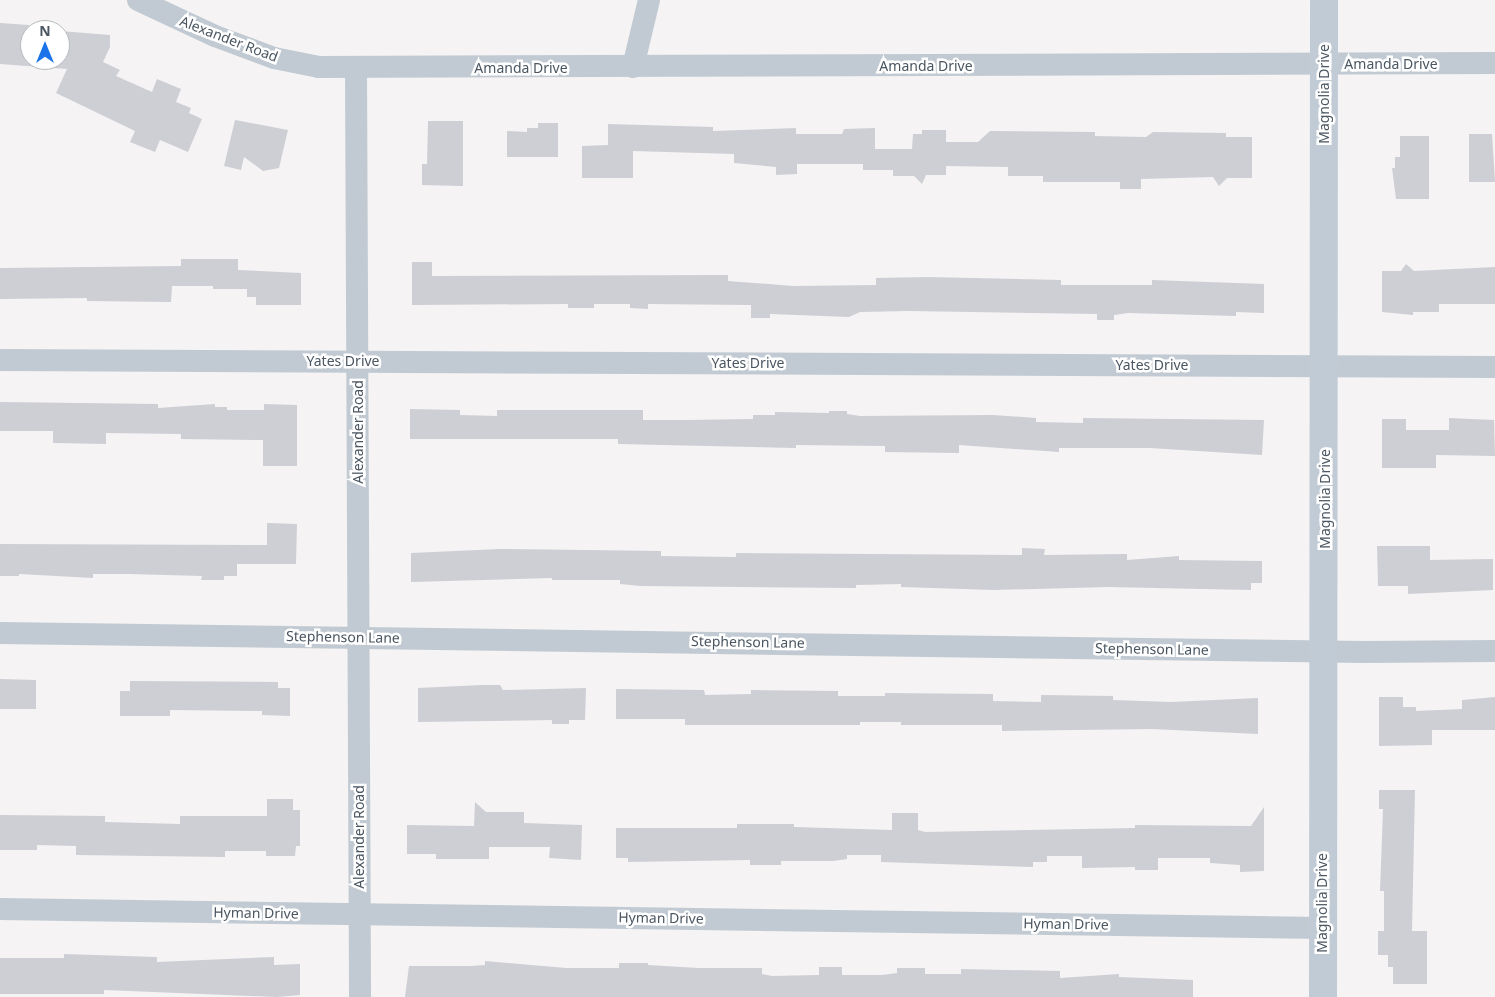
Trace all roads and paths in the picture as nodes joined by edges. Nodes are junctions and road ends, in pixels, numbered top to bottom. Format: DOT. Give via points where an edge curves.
graph roads {
  1 [pos="138,0"];
  2 [pos="649,0"];
  3 [pos="1324,0"];
  4 [pos="1324,64"];
  5 [pos="1495,64"];
  6 [pos="633,67"];
  7 [pos="356,68"];
  8 [pos="0,360"];
  9 [pos="357,361"];
  10 [pos="1325,366"];
  11 [pos="1495,367"];
  12 [pos="0,633"];
  13 [pos="358,637"];
  14 [pos="1324,651"];
  15 [pos="1495,651"];
  16 [pos="0,909"];
  17 [pos="359,914"];
  18 [pos="1322,928"];
  19 [pos="360,997"];
  20 [pos="1323,997"];
  1 -- 7 [label="street, Alexander Road" via="215,36 274,58 319,67"];
  2 -- 6 [label="street"];
  3 -- 4 [label="street, Magnolia Drive"];
  4 -- 5 [label="street, Amanda Drive"];
  4 -- 6 [label="street, Amanda Drive"];
  4 -- 10 [label="street, Magnolia Drive"];
  6 -- 7 [label="street, Amanda Drive"];
  7 -- 9 [label="street, Alexander Road"];
  8 -- 9 [label="street, Yates Drive"];
  9 -- 10 [label="street, Yates Drive"];
  9 -- 13 [label="street, Alexander Road"];
  10 -- 11 [label="street, Yates Drive"];
  10 -- 14 [label="street, Magnolia Drive"];
  12 -- 13 [label="street, Stephenson Lane"];
  13 -- 14 [label="street, Stephenson Lane"];
  13 -- 17 [label="street, Alexander Road"];
  14 -- 15 [label="street, Stephenson Lane"];
  14 -- 18 [label="street, Magnolia Drive"];
  16 -- 17 [label="street, Hyman Drive"];
  17 -- 18 [label="street, Hyman Drive"];
  17 -- 19 [label="street, Alexander Road"];
  18 -- 20 [label="street, Magnolia Drive"];
}
